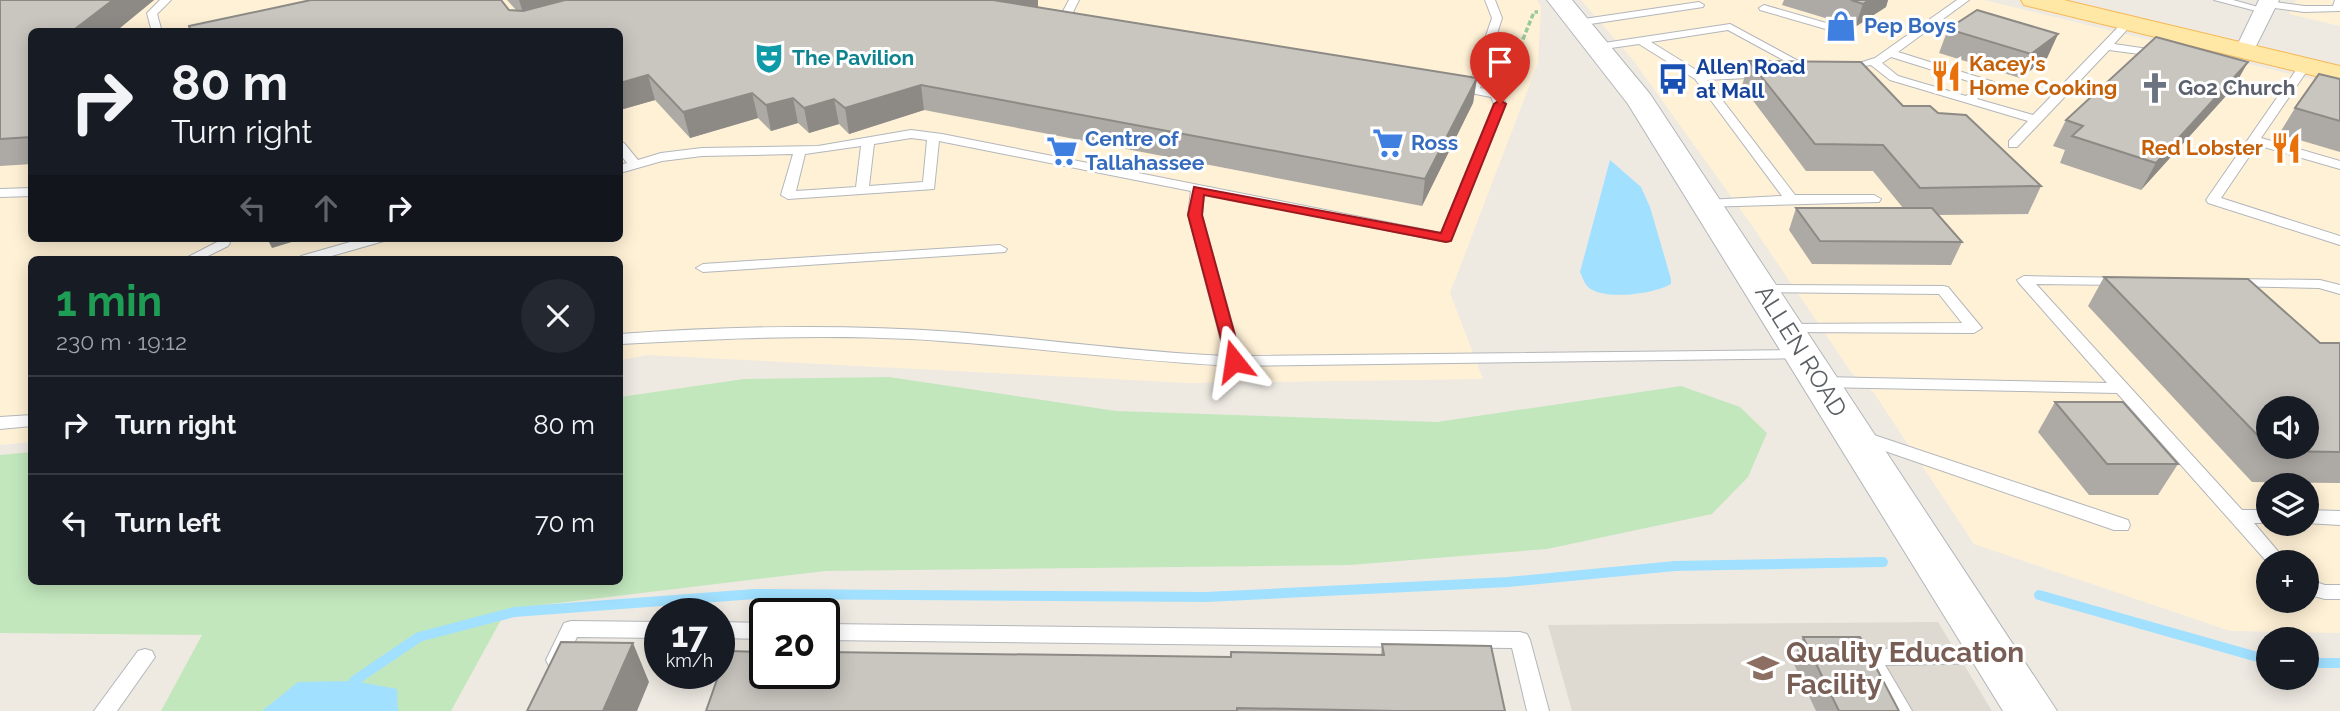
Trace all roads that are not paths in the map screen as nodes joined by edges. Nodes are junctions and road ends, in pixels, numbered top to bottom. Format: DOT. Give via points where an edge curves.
graph roads {
  1 [pos="166,0"];
  2 [pos="1074,0"];
  3 [pos="1490,0"];
  4 [pos="1687,0"];
  5 [pos="1775,0"];
  6 [pos="1964,0"];
  7 [pos="2033,0"];
  8 [pos="2104,0"];
  9 [pos="2219,0"];
  10 [pos="2340,0"];
  11 [pos="1559,11"];
  12 [pos="1946,13"];
  13 [pos="1958,17"];
  14 [pos="2128,23"];
  15 [pos="2253,26"];
  16 [pos="156,28"];
  17 [pos="1100,29"];
  18 [pos="1836,29"];
  19 [pos="1640,40"];
  20 [pos="2105,46"];
  21 [pos="1597,47"];
  22 [pos="1890,53"];
  23 [pos="2340,54"];
  24 [pos="2169,55"];
  25 [pos="1874,62"];
  26 [pos="1855,64"];
  27 [pos="2305,65"];
  28 [pos="2340,74"];
  29 [pos="1699,77"];
  30 [pos="1448,86"];
  31 [pos="1474,88"];
  32 [pos="1967,100"];
  33 [pos="2036,120"];
  34 [pos="933,137"];
  35 [pos="2254,140"];
  36 [pos="868,141"];
  37 [pos="2013,144"];
  38 [pos="623,150"];
  39 [pos="800,150"];
  40 [pos="635,165"];
  41 [pos="2340,165"];
  42 [pos="623,168"];
  43 [pos="1198,190"];
  44 [pos="862,191"];
  45 [pos="28,192"];
  46 [pos="0,193"];
  47 [pos="1791,199"];
  48 [pos="1874,199"];
  49 [pos="1707,204"];
  50 [pos="2340,241"];
  51 [pos="220,242"];
  52 [pos="365,242"];
  53 [pos="1000,250"];
  54 [pos="196,256"];
  55 [pos="316,256"];
  56 [pos="703,268"];
  57 [pos="2131,281"];
  58 [pos="2212,282"];
  59 [pos="1762,289"];
  60 [pos="2340,290"];
  61 [pos="623,339"];
  62 [pos="1804,355"];
  63 [pos="1234,361"];
  64 [pos="2119,388"];
  65 [pos="28,420"];
  66 [pos="0,423"];
  67 [pos="1854,434"];
  68 [pos="2235,516"];
  69 [pos="2256,517"];
  70 [pos="2319,517"];
  71 [pos="2340,517"];
  72 [pos="2121,525"];
  73 [pos="2267,550"];
  74 [pos="2319,590"];
  75 [pos="2340,592"];
  76 [pos="644,630"];
  77 [pos="840,632"];
  78 [pos="1995,655"];
  79 [pos="145,657"];
  80 [pos="548,676"];
  81 [pos="105,711"];
  82 [pos="1538,711"];
  83 [pos="1901,711"];
  84 [pos="2031,711"];
  1 -- 16 [label="lane" via="152,13"];
  2 -- 17 [label="lane" via="1068,7 1072,18"];
  3 -- 31 [label="lane" via="1497,18"];
  4 -- 11 [label="lane" via="1699,5"];
  5 -- 18 [label="lane" via="1764,8"];
  6 -- 12 [label="lane"];
  7 -- 14 [label="main road"];
  8 -- 15 [label="main road"];
  9 -- 15 [label="lane"];
  10 -- 15 [label="lane" via="2337,9"];
  11 -- 21 [label="street, ALLEN ROAD"];
  12 -- 13 [label="lane"];
  12 -- 22 [label="lane"];
  14 -- 15 [label="main road"];
  14 -- 20 [label="lane"];
  15 -- 23 [label="main road"];
  15 -- 27 [label="main road"];
  19 -- 21 [label="lane"];
  19 -- 29 [label="lane"];
  19 -- 29 [label="lane" via="1730,27 1813,73"];
  20 -- 24 [label="lane"];
  20 -- 33 [label="lane"];
  21 -- 49 [label="street, ALLEN ROAD" via="1640,100"];
  22 -- 25 [label="lane"];
  22 -- 32 [label="lane" via="1990,84"];
  25 -- 26 [label="lane"];
  25 -- 32 [label="lane" via="1894,78"];
  27 -- 28 [label="main road"];
  27 -- 35 [label="lane"];
  29 -- 47 [label="lane"];
  30 -- 31 [label="lane"];
  31 -- 43 [label="lane" via="1496,94 1500,104 1446,238"];
  32 -- 33 [label="lane"];
  33 -- 37 [label="lane"];
  34 -- 36 [label="lane" via="911,134"];
  34 -- 43 [label="lane"];
  34 -- 44 [label="lane" via="929,186"];
  35 -- 41 [label="lane"];
  35 -- 50 [label="lane" via="2213,200"];
  36 -- 39 [label="lane"];
  36 -- 44 [label="lane"];
  38 -- 40 [label="lane"];
  39 -- 40 [label="lane" via="702,152"];
  39 -- 44 [label="lane" via="788,195"];
  40 -- 42 [label="lane"];
  43 -- 63 [label="lane" via="1195,215"];
  45 -- 46 [label="lane"];
  47 -- 48 [label="lane"];
  47 -- 49 [label="lane"];
  49 -- 59 [label="street, ALLEN ROAD"];
  51 -- 54 [label="lane"];
  52 -- 55 [label="lane"];
  53 -- 56 [label="lane"];
  57 -- 64 [label="lane" via="2024,280"];
  58 -- 60 [label="lane" via="2320,284"];
  59 -- 62 [label="street, ALLEN ROAD"];
  59 -- 62 [label="lane" via="1943,290 1974,328"];
  61 -- 63 [label="lane" via="758,331 873,333"];
  62 -- 63 [label="lane"];
  62 -- 64 [label="lane"];
  62 -- 67 [label="street, ALLEN ROAD"];
  64 -- 68 [label="lane"];
  65 -- 66 [label="lane"];
  67 -- 72 [label="lane"];
  67 -- 78 [label="street, ALLEN ROAD"];
  68 -- 69 [label="lane"];
  68 -- 73 [label="lane"];
  70 -- 71 [label="lane"];
  74 -- 75 [label="lane"];
  76 -- 80 [label="lane" via="570,629"];
  77 -- 82 [label="lane" via="1520,640"];
  78 -- 83 [label="lane" via="1870,657"];
  78 -- 84 [label="street, ALLEN ROAD"];
  79 -- 81 [label="lane"];
}
